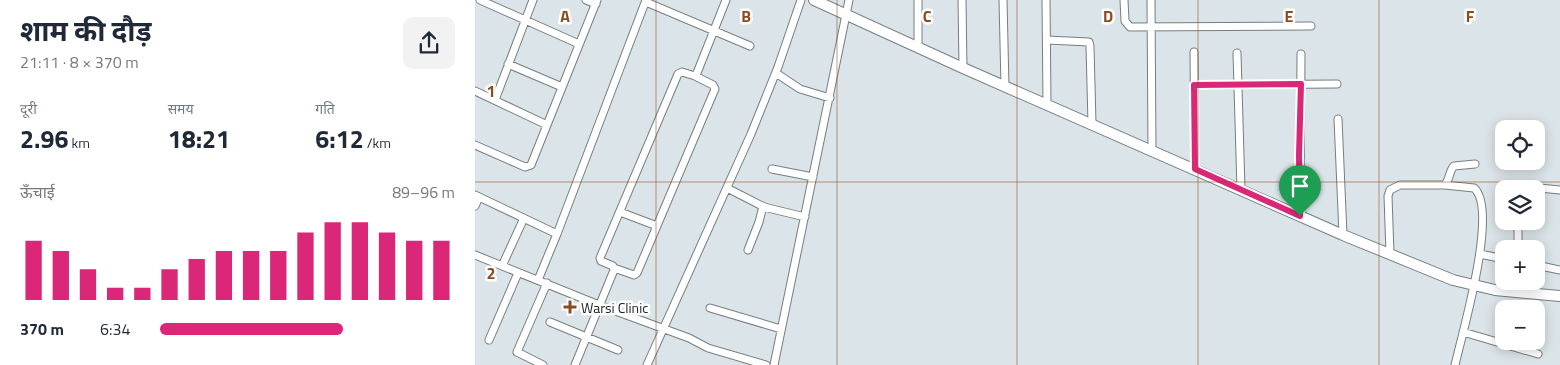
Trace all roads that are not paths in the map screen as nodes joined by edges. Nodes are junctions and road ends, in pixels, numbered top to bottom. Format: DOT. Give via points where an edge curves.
graph roads {
  1 [pos="480,0"];
  2 [pos="533,0"];
  3 [pos="586,0"];
  4 [pos="726,0"];
  5 [pos="801,0"];
  6 [pos="814,0"];
  7 [pos="849,0"];
  8 [pos="918,0"];
  9 [pos="962,0"];
  10 [pos="1003,0"];
  11 [pos="1046,0"];
  12 [pos="1124,0"];
  13 [pos="1151,0"];
  14 [pos="646,1"];
  15 [pos="596,2"];
  16 [pos="847,15"];
  17 [pos="525,20"];
  18 [pos="1311,26"];
  19 [pos="1151,27"];
  20 [pos="715,31"];
  21 [pos="1047,40"];
  22 [pos="579,44"];
  23 [pos="750,46"];
  24 [pos="918,48"];
  25 [pos="1194,52"];
  26 [pos="1237,53"];
  27 [pos="1301,54"];
  28 [pos="508,64"];
  29 [pos="963,68"];
  30 [pos="776,73"];
  31 [pos="695,76"];
  32 [pos="1237,84"];
  33 [pos="1301,84"];
  34 [pos="1337,84"];
  35 [pos="1194,85"];
  36 [pos="1005,86"];
  37 [pos="562,87"];
  38 [pos="475,91"];
  39 [pos="830,98"];
  40 [pos="495,100"];
  41 [pos="1047,104"];
  42 [pos="1338,119"];
  43 [pos="1091,124"];
  44 [pos="547,126"];
  45 [pos="475,145"];
  46 [pos="1152,151"];
  47 [pos="1475,164"];
  48 [pos="772,169"];
  49 [pos="1195,169"];
  50 [pos="813,177"];
  51 [pos="1445,185"];
  52 [pos="727,188"];
  53 [pos="1545,189"];
  54 [pos="1241,190"];
  55 [pos="1560,190"];
  56 [pos="477,196"];
  57 [pos="475,206"];
  58 [pos="763,206"];
  59 [pos="620,212"];
  60 [pos="1300,216"];
  61 [pos="805,217"];
  62 [pos="524,218"];
  63 [pos="657,226"];
  64 [pos="557,234"];
  65 [pos="1343,235"];
  66 [pos="748,250"];
  67 [pos="1390,254"];
  68 [pos="1480,254"];
  69 [pos="475,255"];
  70 [pos="1495,257"];
  71 [pos="502,266"];
  72 [pos="1545,267"];
  73 [pos="614,268"];
  74 [pos="1560,270"];
  75 [pos="518,273"];
  76 [pos="538,280"];
  77 [pos="547,283"];
  78 [pos="1473,286"];
  79 [pos="1560,296"];
  80 [pos="599,305"];
  81 [pos="711,308"];
  82 [pos="550,322"];
  83 [pos="663,328"];
  84 [pos="781,328"];
  85 [pos="1463,332"];
  86 [pos="586,338"];
  87 [pos="489,340"];
  88 [pos="618,350"];
  89 [pos="1538,354"];
  90 [pos="543,365"];
  91 [pos="575,365"];
  92 [pos="647,365"];
  93 [pos="766,365"];
  94 [pos="774,365"];
  95 [pos="1455,365"];
  1 -- 17 [label="street"];
  2 -- 17 [label="street"];
  3 -- 15 [label="street"];
  4 -- 20 [label="street"];
  5 -- 30 [label="street"];
  6 -- 16 [label="street"];
  7 -- 16 [label="street"];
  8 -- 24 [label="street"];
  9 -- 29 [label="street"];
  10 -- 36 [label="street"];
  11 -- 21 [label="street"];
  12 -- 19 [label="street" via="1127,25"];
  13 -- 19 [label="street"];
  14 -- 20 [label="street"];
  14 -- 64 [label="street"];
  15 -- 22 [label="street"];
  16 -- 24 [label="street"];
  16 -- 39 [label="street"];
  17 -- 22 [label="street"];
  17 -- 28 [label="street"];
  18 -- 19 [label="street"];
  19 -- 46 [label="street"];
  20 -- 23 [label="street"];
  20 -- 31 [label="street"];
  21 -- 41 [label="street"];
  21 -- 43 [label="street" via="1089,42"];
  22 -- 37 [label="street"];
  24 -- 29 [label="street"];
  25 -- 35 [label="street"];
  26 -- 32 [label="street"];
  27 -- 33 [label="street"];
  28 -- 37 [label="street"];
  28 -- 40 [label="street"];
  29 -- 36 [label="street"];
  30 -- 39 [label="street" via="800,89"];
  30 -- 52 [label="street"];
  31 -- 59 [label="street" via="679,74"];
  31 -- 63 [label="street" via="715,89"];
  32 -- 33 [label="street"];
  32 -- 35 [label="street"];
  32 -- 54 [label="street"];
  33 -- 34 [label="street"];
  33 -- 60 [label="street"];
  35 -- 49 [label="street"];
  36 -- 41 [label="street"];
  37 -- 44 [label="street"];
  38 -- 40 [label="street"];
  39 -- 50 [label="street"];
  40 -- 44 [label="street"];
  41 -- 43 [label="street"];
  42 -- 65 [label="street"];
  43 -- 46 [label="street"];
  44 -- 45 [label="street" via="529,167"];
  46 -- 49 [label="street"];
  47 -- 51 [label="street" via="1454,166"];
  48 -- 50 [label="street"];
  49 -- 54 [label="street"];
  50 -- 61 [label="street"];
  51 -- 67 [label="street" via="1400,184 1390,190"];
  51 -- 68 [label="street" via="1477,190 1482,215"];
  52 -- 58 [label="street"];
  52 -- 83 [label="street"];
  53 -- 55 [label="street"];
  54 -- 60 [label="street"];
  56 -- 57 [label="street"];
  56 -- 62 [label="street"];
  58 -- 61 [label="street"];
  58 -- 66 [label="street"];
  59 -- 63 [label="street"];
  59 -- 73 [label="street" via="600,260"];
  60 -- 65 [label="street"];
  61 -- 84 [label="street"];
  62 -- 64 [label="street"];
  62 -- 71 [label="street"];
  63 -- 73 [label="street" via="636,275"];
  64 -- 76 [label="street"];
  65 -- 67 [label="street"];
  67 -- 78 [label="street"];
  68 -- 70 [label="street"];
  68 -- 78 [label="street"];
  69 -- 71 [label="street"];
  71 -- 75 [label="street"];
  72 -- 74 [label="street"];
  73 -- 80 [label="street"];
  75 -- 76 [label="street"];
  75 -- 87 [label="street"];
  76 -- 77 [label="street"];
  77 -- 80 [label="street"];
  77 -- 90 [label="street" via="517,352"];
  78 -- 79 [label="street"];
  78 -- 85 [label="street"];
  80 -- 83 [label="street"];
  80 -- 86 [label="street"];
  81 -- 84 [label="street"];
  82 -- 86 [label="street"];
  83 -- 92 [label="street"];
  83 -- 93 [label="street" via="708,348"];
  84 -- 94 [label="street"];
  85 -- 89 [label="street"];
  85 -- 95 [label="street"];
  86 -- 88 [label="street"];
  86 -- 91 [label="street"];
}
